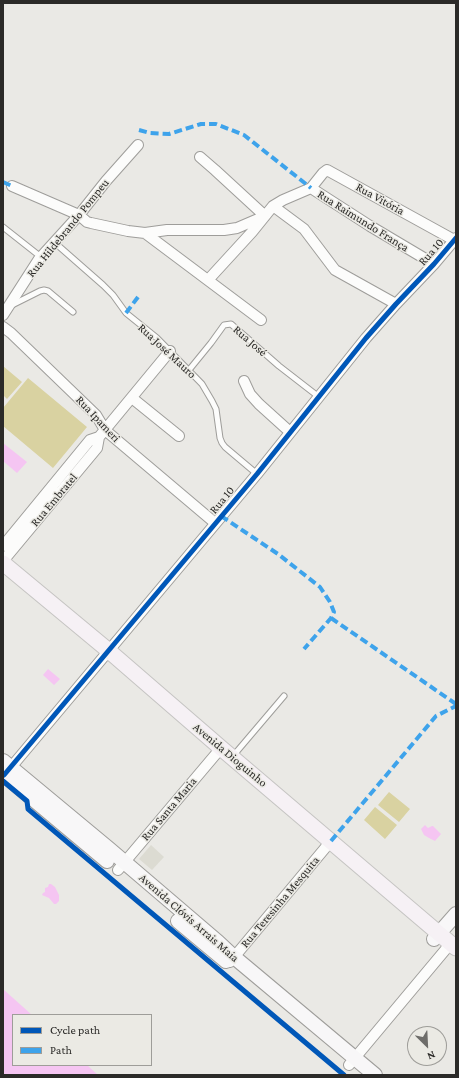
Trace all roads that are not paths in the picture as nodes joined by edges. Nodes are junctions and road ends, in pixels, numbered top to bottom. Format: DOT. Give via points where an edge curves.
graph roads {
  1 [pos="138,145"];
  2 [pos="200,157"];
  3 [pos="12,186"];
  4 [pos="311,188"];
  5 [pos="273,206"];
  6 [pos="79,215"];
  7 [pos="265,216"];
  8 [pos="3,227"];
  9 [pos="145,233"];
  10 [pos="455,239"];
  11 [pos="54,242"];
  12 [pos="41,257"];
  13 [pos="434,264"];
  14 [pos="208,280"];
  15 [pos="396,304"];
  16 [pos="9,306"];
  17 [pos="73,312"];
  18 [pos="3,315"];
  19 [pos="261,320"];
  20 [pos="3,327"];
  21 [pos="170,351"];
  22 [pos="189,370"];
  23 [pos="244,381"];
  24 [pos="319,397"];
  25 [pos="132,398"];
  26 [pos="290,432"];
  27 [pos="102,434"];
  28 [pos="179,436"];
  29 [pos="256,474"];
  30 [pos="215,523"];
  31 [pos="3,546"];
  32 [pos="3,562"];
  33 [pos="3,576"];
  34 [pos="106,655"];
  35 [pos="284,696"];
  36 [pos="223,753"];
  37 [pos="5,769"];
  38 [pos="328,845"];
  39 [pos="121,866"];
  40 [pos="456,914"];
  41 [pos="437,936"];
  42 [pos="453,947"];
  43 [pos="231,960"];
  44 [pos="352,1062"];
  45 [pos="361,1075"];
  46 [pos="375,1075"];
  1 -- 6 [label="street, Rua Hildebrando Pompeu" via="114,170"];
  2 -- 7 [label="street"];
  3 -- 6 [label="street"];
  4 -- 5 [label="street, Rua Raimundo França"];
  4 -- 10 [label="street, Rua Vitória" via="323,173 329,170"];
  4 -- 13 [label="street, Rua Raimundo França"];
  5 -- 7 [label="street, Rua Raimundo França"];
  5 -- 15 [label="street" via="304,229 334,270"];
  6 -- 9 [label="street" via="88,222 100,226"];
  6 -- 11 [label="street, Rua Hildebrando Pompeu"];
  7 -- 9 [label="street" via="237,228 224,230 167,230"];
  7 -- 14 [label="street, Rua Raimundo França"];
  8 -- 12 [label="lane"];
  9 -- 14 [label="street"];
  10 -- 13 [label="street, Rua 10"];
  11 -- 12 [label="street, Rua Hildebrando Pompeu"];
  11 -- 21 [label="lane, Rua José Mauro" via="103,284 126,313"];
  12 -- 16 [label="street, Rua Hildebrando Pompeu"];
  13 -- 15 [label="street, Rua 10"];
  14 -- 19 [label="street"];
  15 -- 24 [label="street, Rua 10"];
  16 -- 17 [label="lane" via="44,290"];
  16 -- 18 [label="street, Rua Hildebrando Pompeu"];
  20 -- 27 [label="street, Rua Ipameri" via="96,415"];
  21 -- 22 [label="lane, Rua José Mauro"];
  21 -- 25 [label="street, Rua Embratel"];
  22 -- 24 [label="lane, Rua José" via="224,325 231,324"];
  22 -- 29 [label="lane, Rua José Mauro" via="202,384 212,401 222,443"];
  23 -- 26 [label="street" via="258,404"];
  24 -- 26 [label="street, Rua 10"];
  25 -- 27 [label="street, Rua Embratel"];
  25 -- 28 [label="street"];
  26 -- 29 [label="street, Rua 10"];
  27 -- 30 [label="street, Rua Ipameri"];
  27 -- 31 [label="street, Rua Embratel" via="90,440"];
  27 -- 32 [label="street, Rua Embratel" via="97,448"];
  29 -- 30 [label="street, Rua 10"];
  30 -- 34 [label="street, Rua 10"];
  32 -- 34 [label="main road, Avenida Dioguinho"];
  33 -- 34 [label="main road, Avenida Dioguinho"];
  34 -- 36 [label="main road, Avenida Dioguinho"];
  34 -- 37 [label="street, Rua 10"];
  35 -- 36 [label="lane"];
  36 -- 38 [label="main road, Avenida Dioguinho"];
  36 -- 39 [label="street, Rua Santa Maria"];
  37 -- 39 [label="main road, Avenida Clóvis Arrais Maia"];
  38 -- 41 [label="main road, Avenida Dioguinho"];
  38 -- 43 [label="street, Rua Teresinha Mesquita"];
  39 -- 43 [label="main road, Avenida Clóvis Arrais Maia" via="212,937"];
  40 -- 41 [label="main road"];
  41 -- 42 [label="main road, Avenida Dioguinho"];
  42 -- 44 [label="street"];
  43 -- 44 [label="main road, Avenida Clóvis Arrais Maia"];
  44 -- 45 [label="main road, Avenida Clóvis Arrais Maia"];
  44 -- 46 [label="main road, Avenida Clóvis Arrais Maia"];
}
